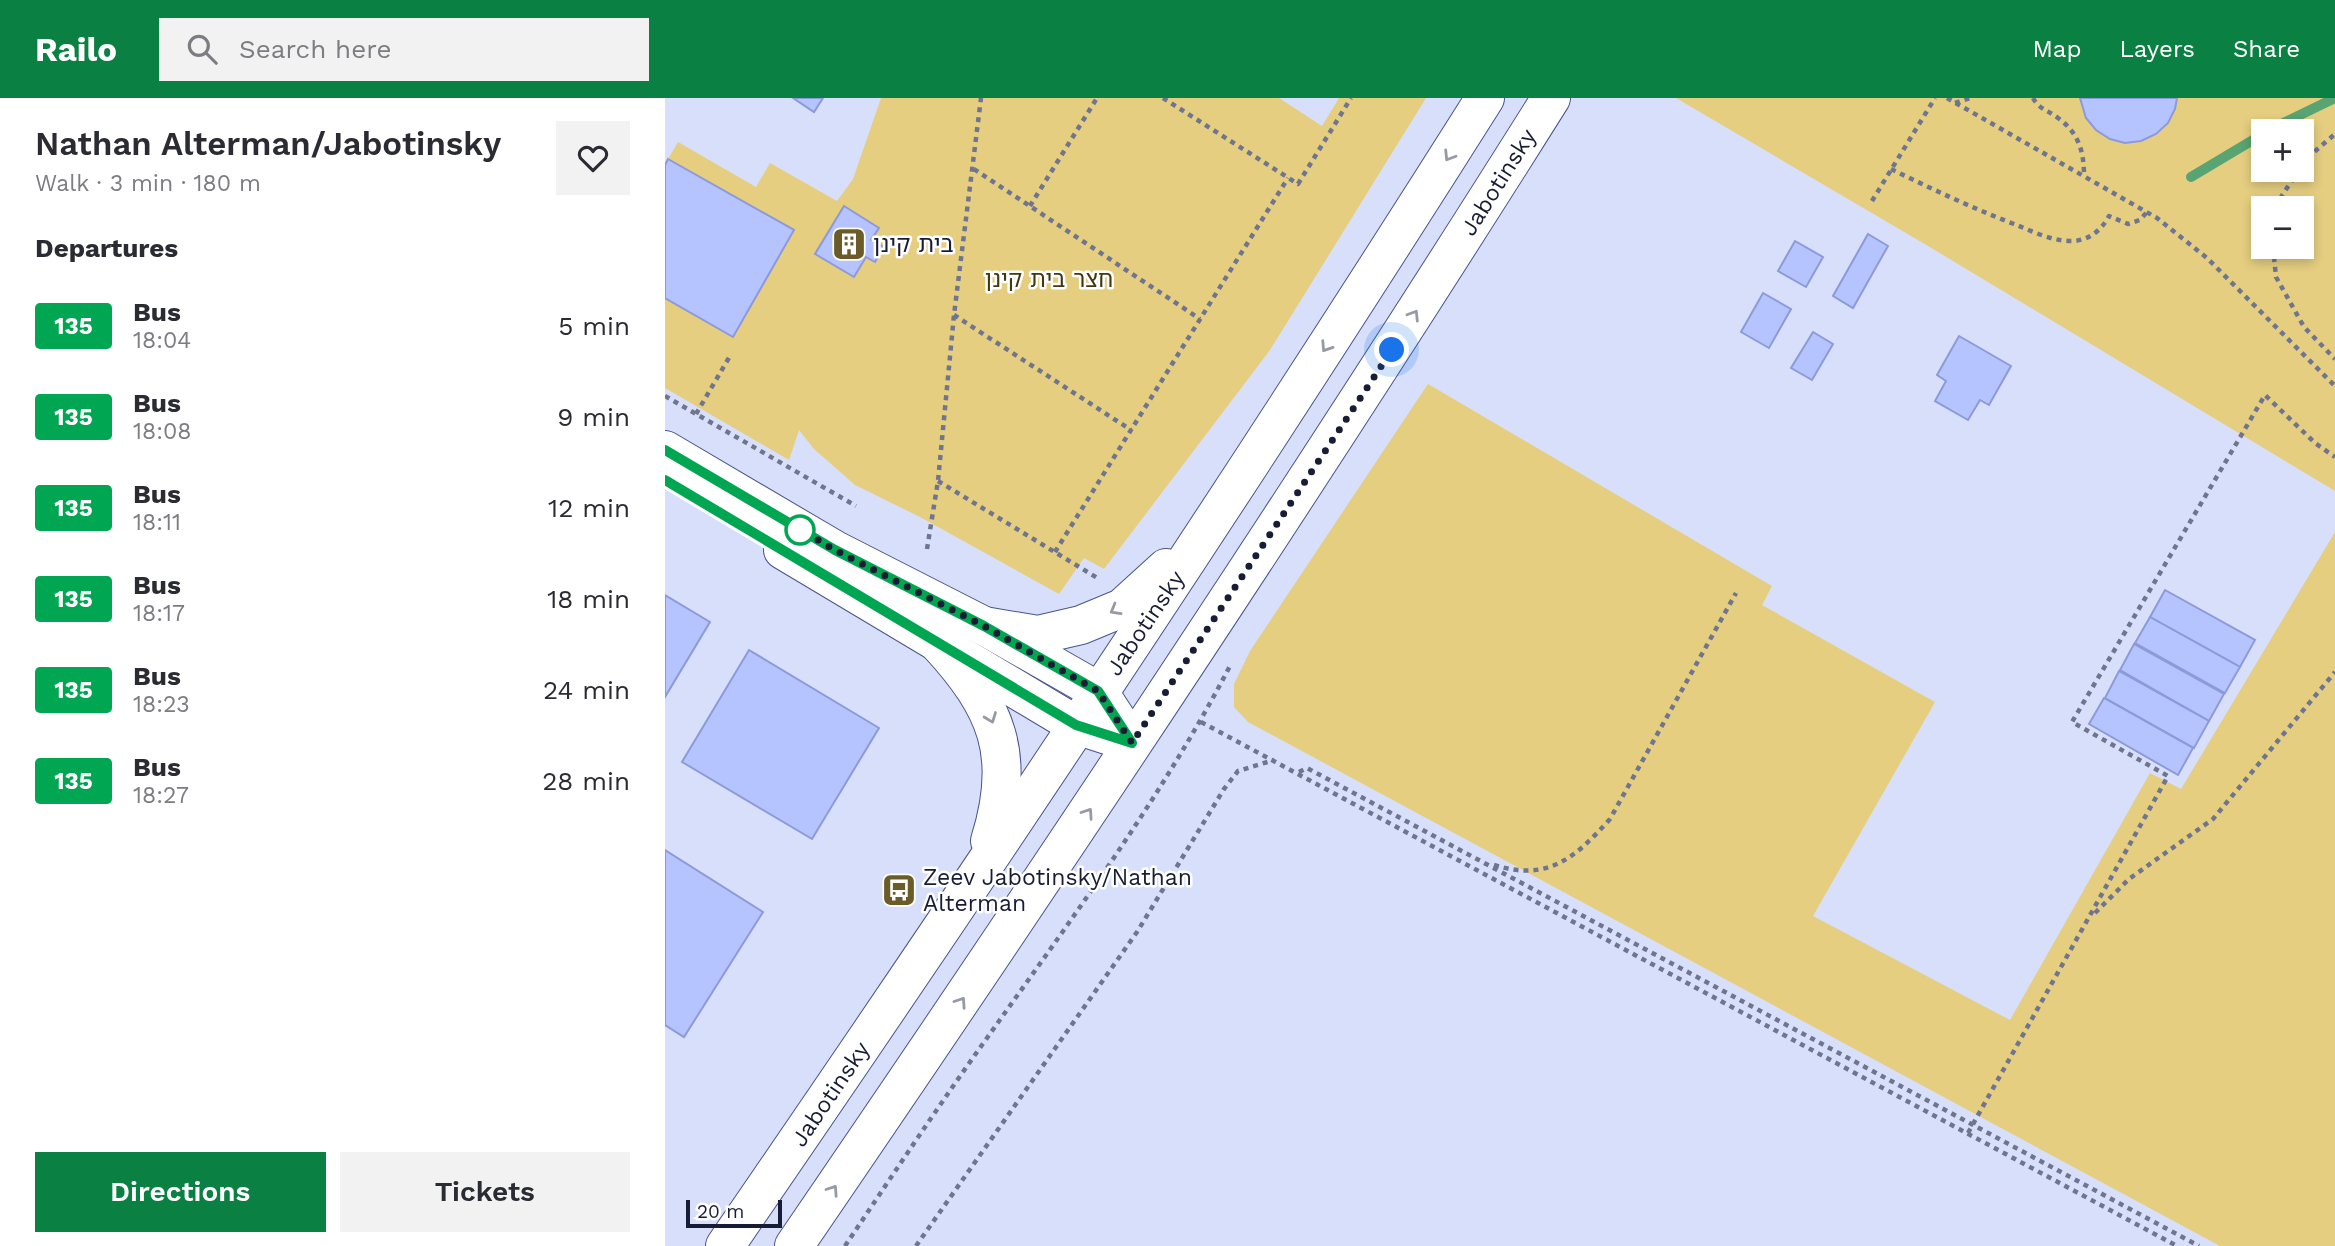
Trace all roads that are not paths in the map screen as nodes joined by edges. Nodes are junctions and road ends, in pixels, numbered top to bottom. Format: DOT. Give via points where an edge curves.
graph roads {
  1 [pos="1485,98"];
  2 [pos="1551,98"];
  3 [pos="665,450"];
  4 [pos="665,480"];
  5 [pos="1205,534"];
  6 [pos="984,626"];
  7 [pos="939,643"];
  8 [pos="1098,691"];
  9 [pos="1076,725"];
  10 [pos="1132,743"];
  11 [pos="978,875"];
  12 [pos="725,1246"];
  13 [pos="795,1246"];
  1 -- 5 [label="main road, Jabotinsky, one-way"];
  10 -- 2 [label="main road, Jabotinsky, one-way" via="1347,419"];
  3 -- 6 [label="main road" via="835,550"];
  4 -- 7 [label="main road"];
  5 -- 6 [label="main road, one-way" via="1122,608 1100,618 1038,635"];
  5 -- 8 [label="main road, Jabotinsky"];
  6 -- 8 [label="main road"];
  7 -- 9 [label="main road"];
  7 -- 11 [label="main road, one-way" via="980,693 1000,744 1003,764 998,810"];
  8 -- 9 [label="main road, Jabotinsky"];
  8 -- 10 [label="main road"];
  9 -- 10 [label="main road"];
  9 -- 11 [label="main road, Jabotinsky"];
  13 -- 10 [label="main road, Jabotinsky, one-way"];
  11 -- 12 [label="main road, Jabotinsky"];
}
